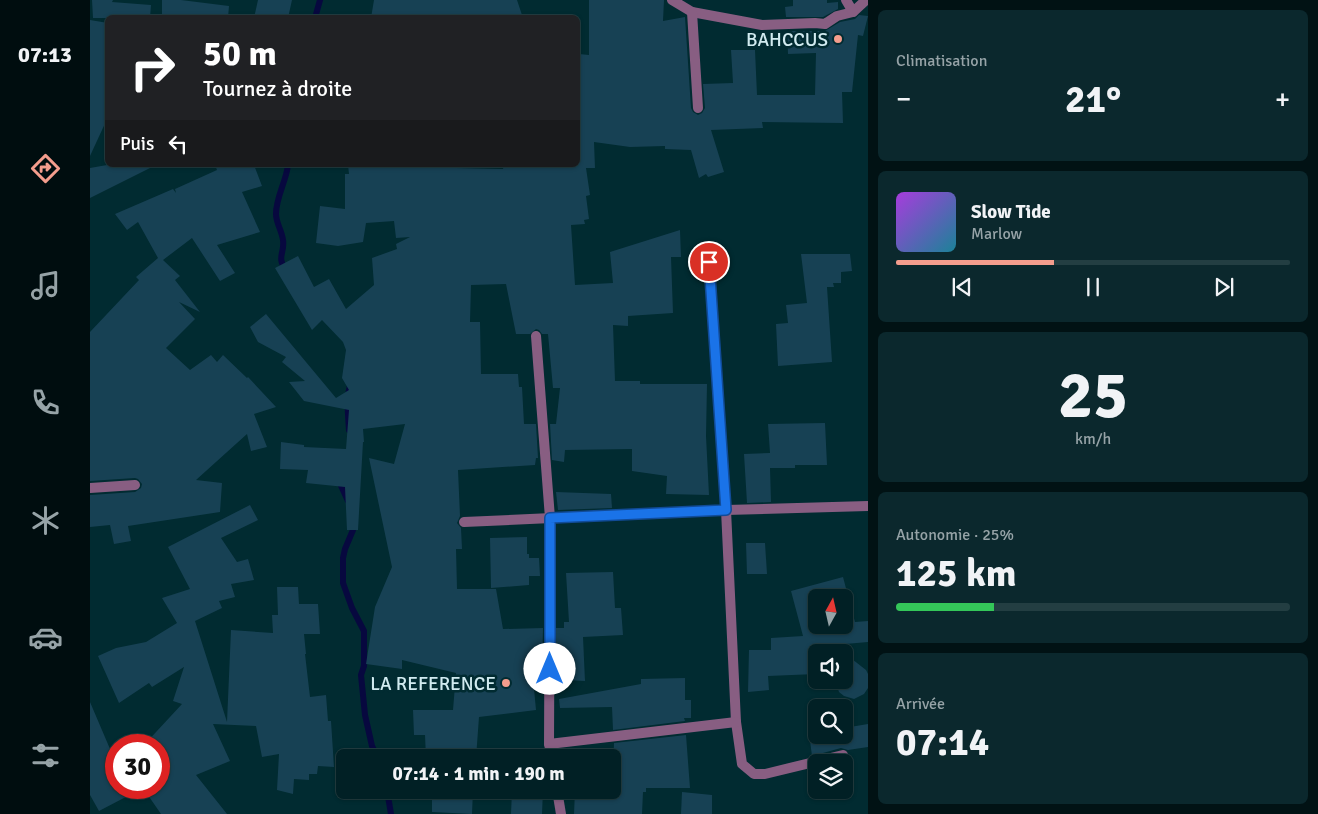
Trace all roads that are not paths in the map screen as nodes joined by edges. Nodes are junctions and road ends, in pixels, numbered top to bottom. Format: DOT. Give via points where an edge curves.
graph roads {
  1 [pos="672,0"];
  2 [pos="846,0"];
  3 [pos="866,0"];
  4 [pos="692,12"];
  5 [pos="853,12"];
  6 [pos="698,108"];
  7 [pos="709,262"];
  8 [pos="536,336"];
  9 [pos="135,484"];
  10 [pos="90,488"];
  11 [pos="868,506"];
  12 [pos="726,510"];
  13 [pos="550,518"];
  14 [pos="464,522"];
  15 [pos="736,722"];
  16 [pos="549,744"];
  17 [pos="550,749"];
  18 [pos="808,764"];
  19 [pos="559,799"];
  20 [pos="562,814"];
  1 -- 4 [label="street"];
  2 -- 5 [label="street"];
  3 -- 5 [label="street"];
  4 -- 5 [label="street" via="762,25 825,24 837,16"];
  4 -- 6 [label="street"];
  7 -- 12 [label="street"];
  8 -- 13 [label="street"];
  9 -- 10 [label="street"];
  11 -- 12 [label="street"];
  12 -- 13 [label="street"];
  12 -- 15 [label="street"];
  13 -- 14 [label="street"];
  13 -- 16 [label="street"];
  15 -- 16 [label="street"];
  15 -- 18 [label="street" via="742,764 754,774"];
  16 -- 17 [label="street"];
  19 -- 20 [label="street"];
}
